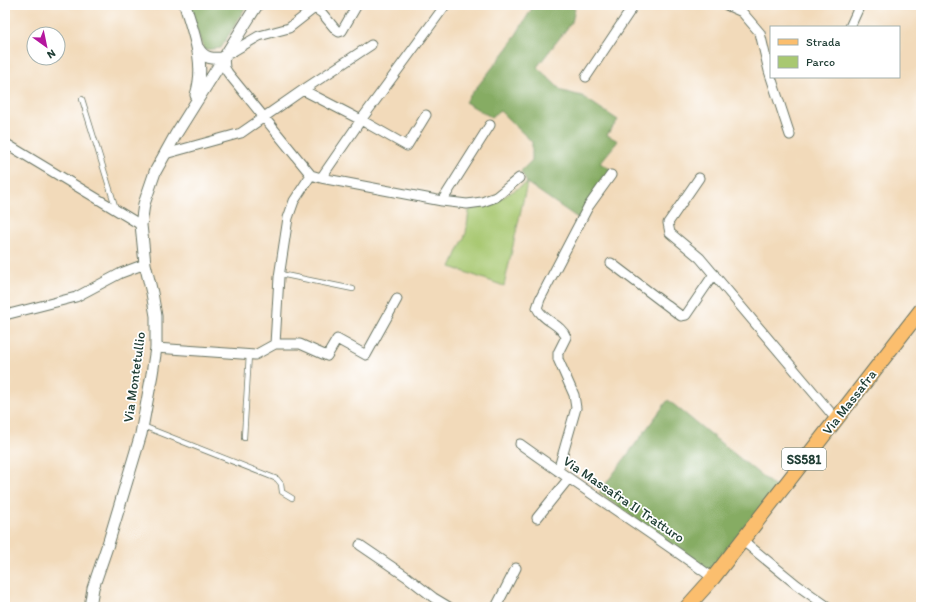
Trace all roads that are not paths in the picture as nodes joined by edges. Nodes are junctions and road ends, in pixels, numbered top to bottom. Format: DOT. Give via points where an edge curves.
graph roads {
  1 [pos="185,5"];
  2 [pos="257,5"];
  3 [pos="357,5"];
  4 [pos="634,5"];
  5 [pos="726,5"];
  6 [pos="860,5"];
  7 [pos="444,7"];
  8 [pos="744,8"];
  9 [pos="850,26"];
  10 [pos="371,45"];
  11 [pos="198,48"];
  12 [pos="225,56"];
  13 [pos="200,65"];
  14 [pos="216,70"];
  15 [pos="228,73"];
  16 [pos="770,74"];
  17 [pos="586,77"];
  18 [pos="771,78"];
  19 [pos="303,90"];
  20 [pos="82,99"];
  21 [pos="190,109"];
  22 [pos="426,115"];
  23 [pos="264,118"];
  24 [pos="361,120"];
  25 [pos="490,125"];
  26 [pos="790,135"];
  27 [pos="5,143"];
  28 [pos="165,154"];
  29 [pos="311,175"];
  30 [pos="611,176"];
  31 [pos="321,178"];
  32 [pos="519,178"];
  33 [pos="698,178"];
  34 [pos="442,201"];
  35 [pos="117,210"];
  36 [pos="141,225"];
  37 [pos="611,263"];
  38 [pos="145,264"];
  39 [pos="280,274"];
  40 [pos="714,274"];
  41 [pos="353,289"];
  42 [pos="397,299"];
  43 [pos="921,312"];
  44 [pos="5,315"];
  45 [pos="275,344"];
  46 [pos="156,348"];
  47 [pos="249,354"];
  48 [pos="836,419"];
  49 [pos="142,425"];
  50 [pos="244,438"];
  51 [pos="520,444"];
  52 [pos="558,472"];
  53 [pos="568,478"];
  54 [pos="292,498"];
  55 [pos="537,518"];
  56 [pos="742,540"];
  57 [pos="360,545"];
  58 [pos="516,568"];
  59 [pos="713,578"];
  60 [pos="90,607"];
  61 [pos="449,607"];
  62 [pos="496,607"];
  63 [pos="687,607"];
  64 [pos="828,607"];
  1 -- 11 [label="street"];
  2 -- 12 [label="street"];
  3 -- 12 [label="street" via="342,31 336,30 316,9 289,28 260,36"];
  4 -- 17 [label="street"];
  5 -- 8 [label="street"];
  6 -- 9 [label="street"];
  7 -- 24 [label="street"];
  8 -- 16 [label="street" via="760,33"];
  10 -- 19 [label="street"];
  11 -- 12 [label="street" via="209,58"];
  11 -- 13 [label="street"];
  12 -- 13 [label="street"];
  12 -- 14 [label="street"];
  12 -- 15 [label="street"];
  13 -- 14 [label="street" via="207,72"];
  13 -- 21 [label="street" via="198,88"];
  14 -- 15 [label="street" via="221,69"];
  14 -- 21 [label="street"];
  15 -- 23 [label="street"];
  18 -- 26 [label="street"];
  19 -- 23 [label="street"];
  19 -- 24 [label="street"];
  20 -- 35 [label="lane"];
  21 -- 28 [label="street, Via Montetullio"];
  22 -- 24 [label="street" via="407,146"];
  23 -- 28 [label="street" via="241,133"];
  23 -- 29 [label="street"];
  24 -- 31 [label="street"];
  25 -- 34 [label="street"];
  27 -- 35 [label="street"];
  28 -- 36 [label="street, Via Montetullio" via="148,188"];
  29 -- 31 [label="street"];
  29 -- 39 [label="street" via="294,201 288,218"];
  30 -- 52 [label="street" via="588,208 537,308 542,316 564,332 566,337 558,359 576,399 576,408"];
  31 -- 34 [label="street"];
  32 -- 34 [label="street" via="496,197 482,202 467,204"];
  33 -- 40 [label="street" via="668,223 670,233 700,258"];
  35 -- 36 [label="street"];
  36 -- 38 [label="street, Via Montetullio"];
  37 -- 40 [label="street" via="681,316 686,315"];
  38 -- 44 [label="street" via="121,273 76,297"];
  38 -- 46 [label="street, Via Montetullio" via="156,316"];
  39 -- 41 [label="lane"];
  39 -- 45 [label="street"];
  40 -- 48 [label="street"];
  42 -- 45 [label="street" via="366,354 337,339 327,356 300,344"];
  43 -- 48 [label="main road, Via Massafra / SS581"];
  45 -- 47 [label="street" via="254,355"];
  46 -- 47 [label="street"];
  46 -- 49 [label="street, Via Montetullio"];
  47 -- 50 [label="lane"];
  48 -- 56 [label="main road, Via Massafra / SS581"];
  49 -- 54 [label="lane" via="277,479 282,492"];
  49 -- 60 [label="street, Via Montetullio" via="93,588"];
  51 -- 52 [label="street, Via Massafra II Tratturo"];
  52 -- 53 [label="street, Via Massafra II Tratturo"];
  53 -- 55 [label="street"];
  53 -- 59 [label="street, Via Massafra II Tratturo" via="663,541"];
  56 -- 59 [label="main road, Via Massafra / SS581"];
  56 -- 64 [label="street" via="797,586"];
  57 -- 61 [label="street"];
  58 -- 62 [label="street"];
  59 -- 63 [label="main road, Via Massafra / SS581"];
}
